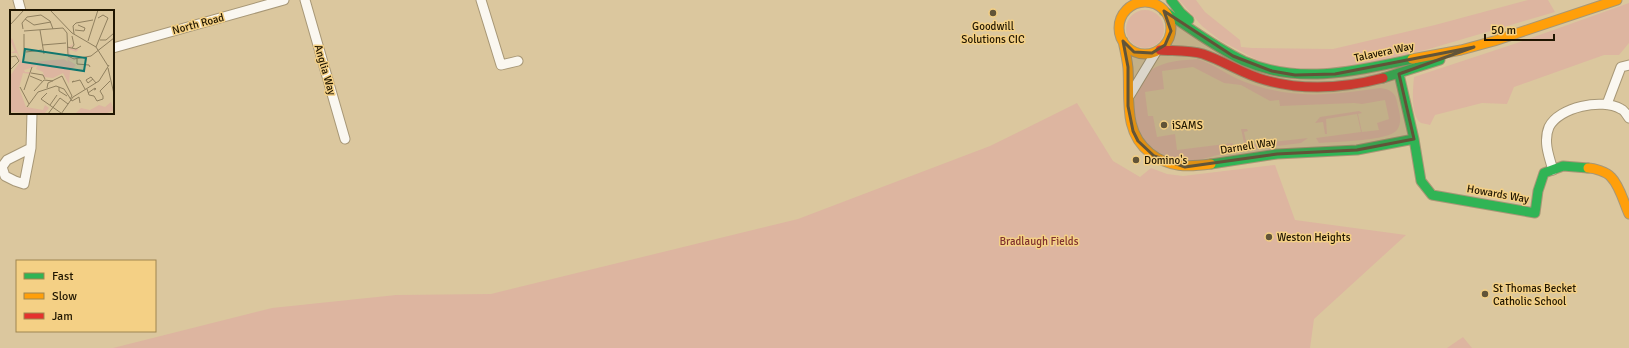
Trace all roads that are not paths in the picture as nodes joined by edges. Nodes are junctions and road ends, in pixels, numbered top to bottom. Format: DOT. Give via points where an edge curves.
graph roads {
  1 [pos="18,0"];
  2 [pos="284,0"];
  3 [pos="305,0"];
  4 [pos="481,0"];
  5 [pos="1171,0"];
  6 [pos="1617,0"];
  7 [pos="1160,6"];
  8 [pos="1120,7"];
  9 [pos="21,10"];
  10 [pos="1120,21"];
  11 [pos="1122,41"];
  12 [pos="1212,42"];
  13 [pos="1474,47"];
  14 [pos="114,48"];
  15 [pos="1158,51"];
  16 [pos="518,61"];
  17 [pos="1629,65"];
  18 [pos="1399,74"];
  19 [pos="1129,97"];
  20 [pos="1607,104"];
  21 [pos="32,114"];
  22 [pos="1629,118"];
  23 [pos="1414,139"];
  24 [pos="345,140"];
  25 [pos="31,148"];
  26 [pos="1553,170"];
  27 [pos="1629,214"];
  1 -- 9 [label="street"];
  2 -- 14 [label="street, North Road"];
  3 -- 24 [label="street, Anglia Way"];
  4 -- 16 [label="street" via="501,65"];
  5 -- 12 [label="main road"];
  6 -- 13 [label="main road, Talavera Way"];
  7 -- 10 [label="main road" via="1136,4 1126,11"];
  7 -- 12 [label="main road, Talavera Way"];
  7 -- 15 [label="main road" via="1168,17 1171,31 1165,45"];
  8 -- 10 [label="main road"];
  10 -- 11 [label="main road"];
  11 -- 15 [label="main road" via="1134,52 1143,54"];
  11 -- 19 [label="main road, Darnell Way" via="1128,67"];
  12 -- 13 [label="main road, Talavera Way" via="1233,56 1255,65 1296,75 1335,74"];
  13 -- 18 [label="main road"];
  15 -- 18 [label="main road" via="1200,53 1264,80 1306,88 1363,83"];
  15 -- 19 [label="street, Darnell Way" via="1141,74"];
  17 -- 20 [label="street" via="1621,68"];
  18 -- 23 [label="main road, Howards Way"];
  19 -- 23 [label="main road, Darnell Way" via="1130,121 1138,141 1154,156 1175,166 1203,165 1290,152 1357,150"];
  20 -- 22 [label="street" via="1622,109"];
  20 -- 26 [label="street" via="1587,105 1556,119 1549,128 1546,143"];
  21 -- 25 [label="street"];
  23 -- 26 [label="main road, Howards Way" via="1421,181 1432,195 1534,213 1544,173"];
  26 -- 27 [label="main road" via="1563,166 1594,168 1611,176"];
}
